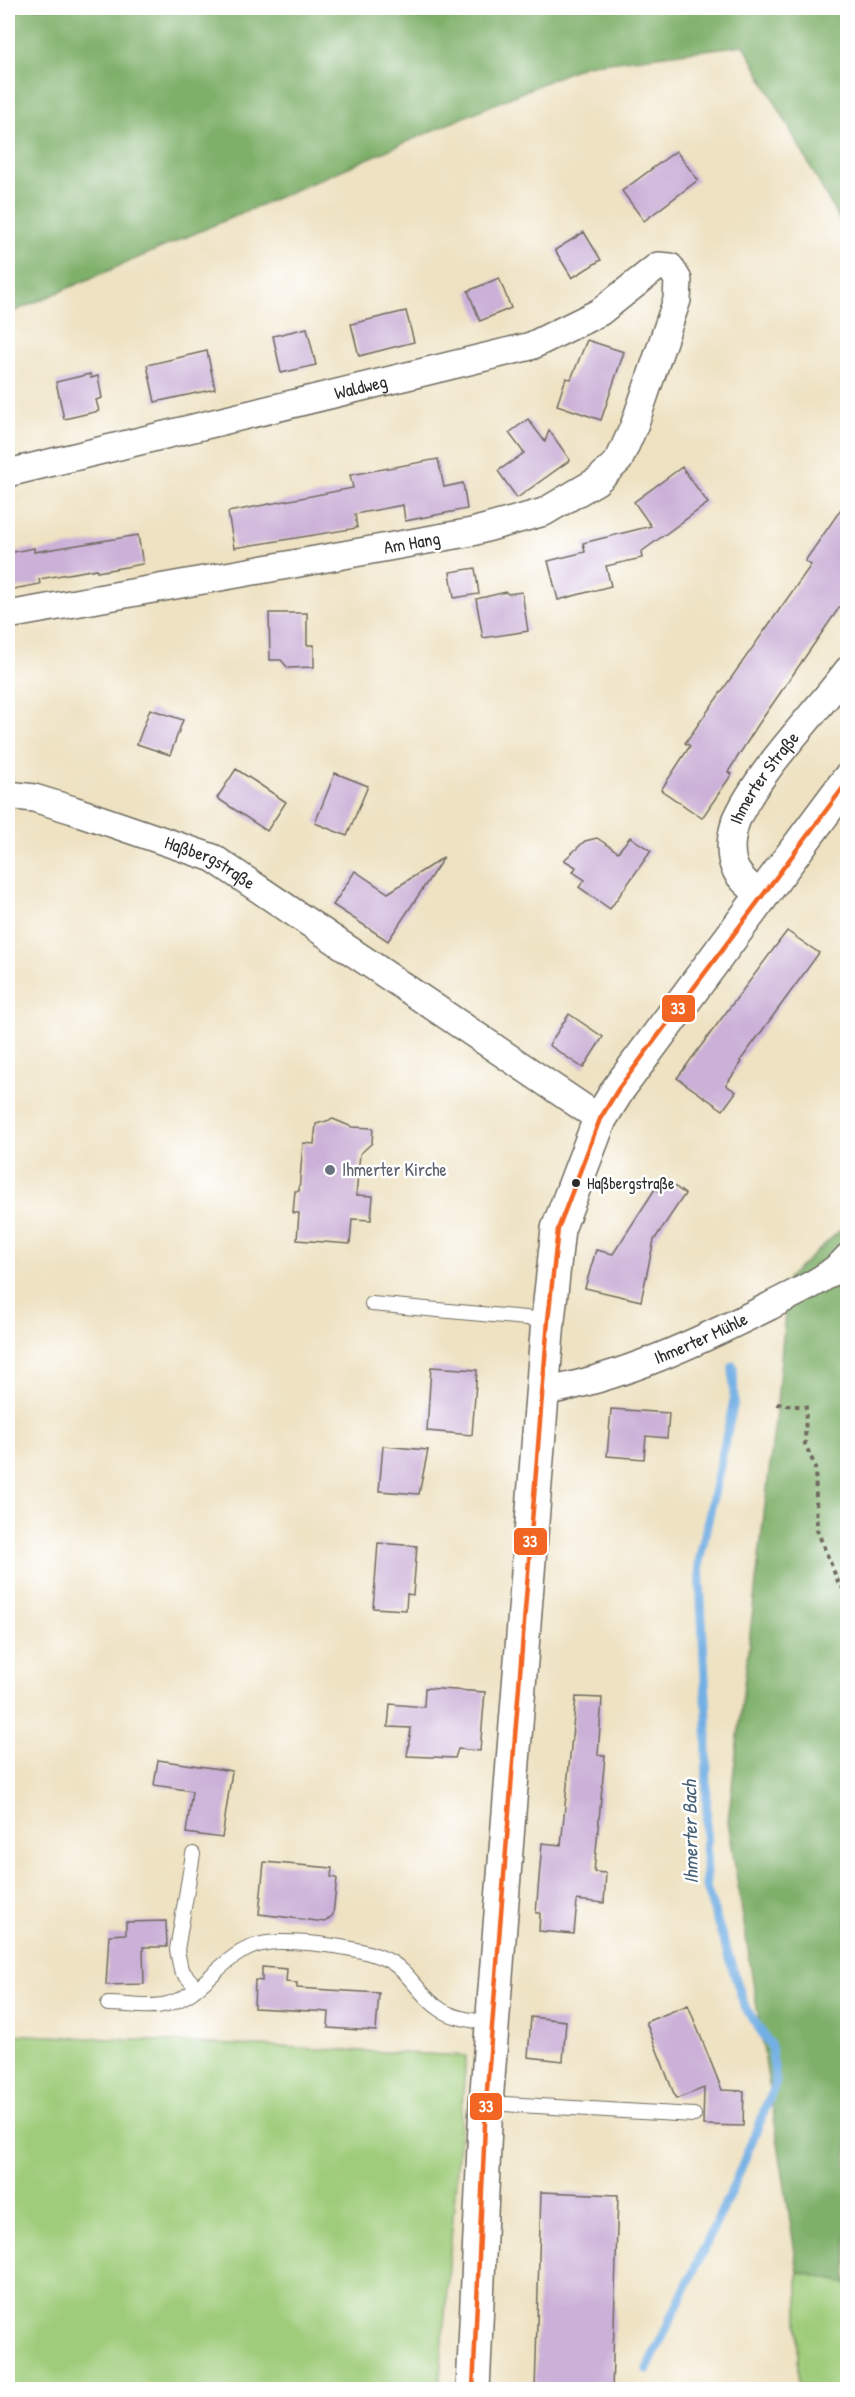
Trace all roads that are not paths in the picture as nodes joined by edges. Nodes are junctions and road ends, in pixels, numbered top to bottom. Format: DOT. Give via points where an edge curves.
graph roads {
  1 [pos="679,287"];
  2 [pos="8,473"];
  3 [pos="8,615"];
  4 [pos="848,670"];
  5 [pos="848,780"];
  6 [pos="8,795"];
  7 [pos="761,896"];
  8 [pos="600,1119"];
  9 [pos="848,1257"];
  10 [pos="372,1304"];
  11 [pos="548,1320"];
  12 [pos="542,1392"];
  13 [pos="193,1854"];
  14 [pos="196,1987"];
  15 [pos="108,2004"];
  16 [pos="492,2024"];
  17 [pos="486,2103"];
  18 [pos="694,2115"];
  19 [pos="473,2390"];
  1 -- 2 [label="street, Waldweg" via="673,269 658,266 600,312 531,346"];
  1 -- 3 [label="street, Am Hang" via="622,455 597,481 544,512 472,532"];
  4 -- 7 [label="street, Ihmerter Straße" via="766,772 736,821 732,836 734,865 740,878"];
  5 -- 7 [label="main road"];
  6 -- 8 [label="street, Haßbergstraße" via="34,798 213,858"];
  7 -- 8 [label="main road"];
  8 -- 11 [label="main road" via="558,1229"];
  9 -- 12 [label="street, Ihmerter Mühle" via="812,1284 676,1349 581,1385"];
  10 -- 11 [label="lane"];
  11 -- 12 [label="main road"];
  12 -- 16 [label="main road"];
  13 -- 14 [label="lane" via="177,1950 182,1970"];
  14 -- 15 [label="lane" via="166,2005"];
  14 -- 16 [label="lane" via="241,1950 255,1945 279,1942 369,1951 393,1963 439,2009"];
  16 -- 17 [label="main road"];
  17 -- 18 [label="lane"];
  17 -- 19 [label="main road"];
}
